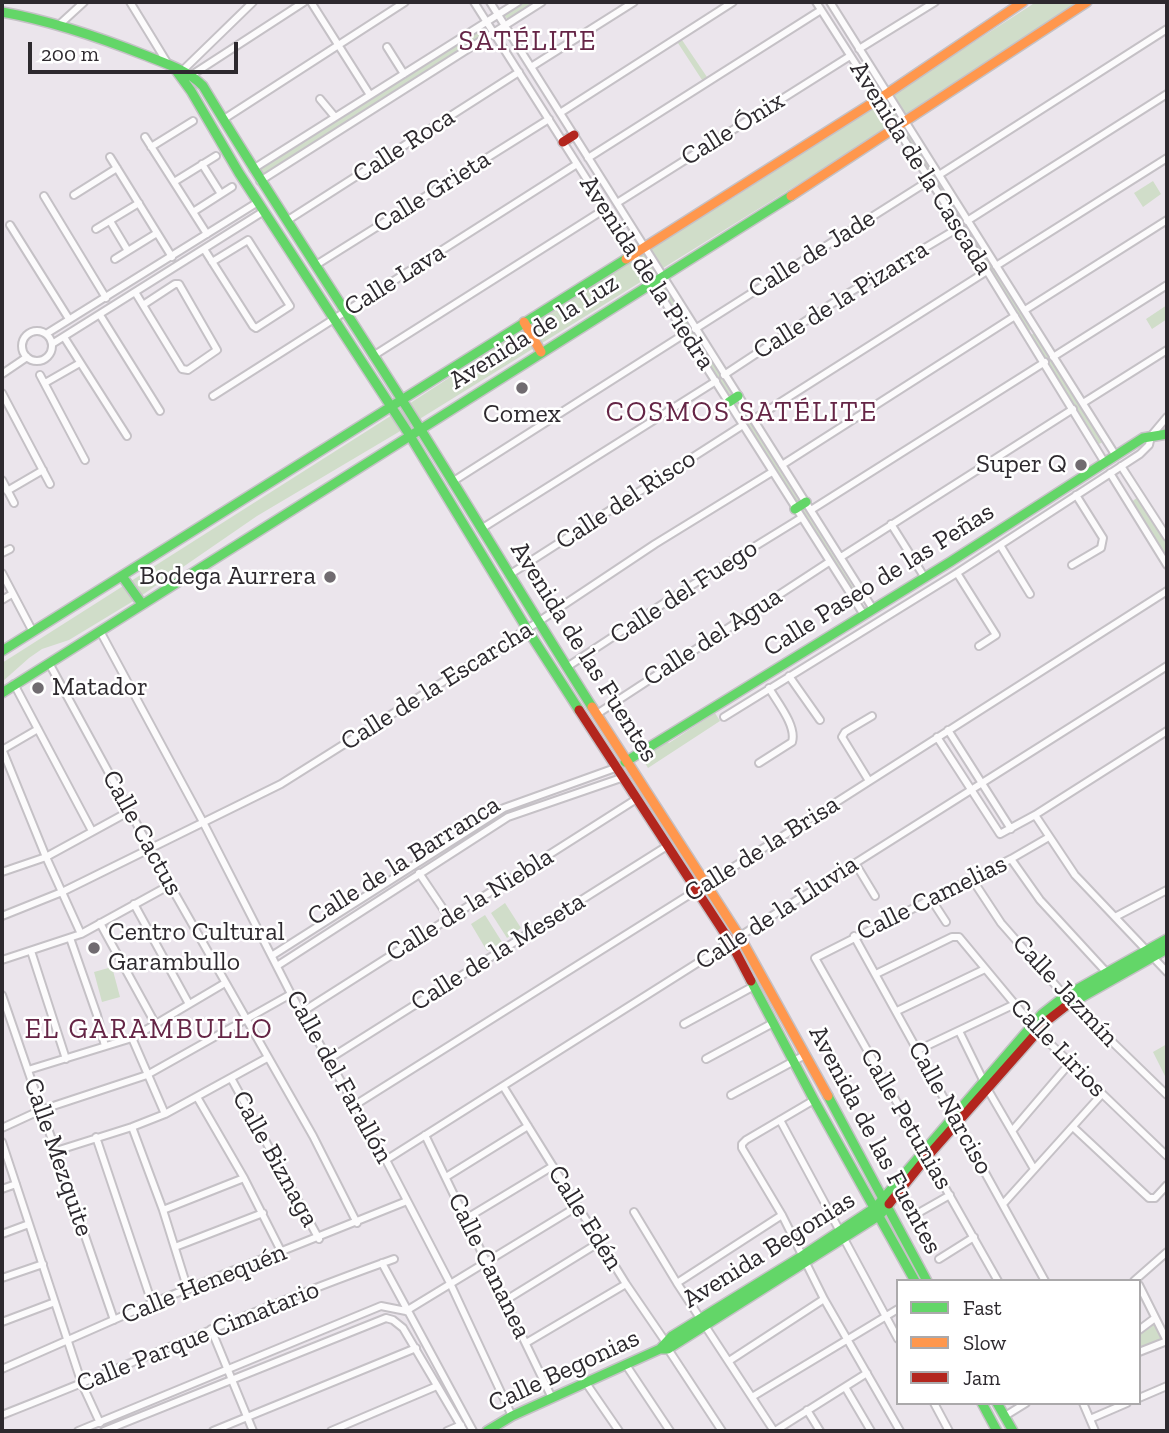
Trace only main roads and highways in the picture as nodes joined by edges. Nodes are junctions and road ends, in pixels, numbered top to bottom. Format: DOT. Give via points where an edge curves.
graph roads {
  1 [pos="1023,2"];
  2 [pos="1087,2"];
  3 [pos="2,12"];
  4 [pos="180,72"];
  5 [pos="574,135"];
  6 [pos="563,142"];
  7 [pos="524,322"];
  8 [pos="541,352"];
  9 [pos="738,396"];
  10 [pos="401,399"];
  11 [pos="729,402"];
  12 [pos="390,406"];
  13 [pos="420,428"];
  14 [pos="410,435"];
  15 [pos="1167,435"];
  16 [pos="425,460"];
  17 [pos="444,467"];
  18 [pos="808,506"];
  19 [pos="798,514"];
  20 [pos="122,576"];
  21 [pos="142,604"];
  22 [pos="2,651"];
  23 [pos="2,693"];
  24 [pos="628,760"];
  25 [pos="618,767"];
  26 [pos="635,771"];
  27 [pos="624,777"];
  28 [pos="1167,939"];
  29 [pos="1167,949"];
  30 [pos="1150,954"];
  31 [pos="886,1202"];
  32 [pos="878,1211"];
  33 [pos="914,1279"];
  34 [pos="926,1279"];
  35 [pos="664,1346"];
  36 [pos="983,1405"];
  37 [pos="998,1405"];
  38 [pos="487,1431"];
  39 [pos="997,1431"];
  40 [pos="1013,1431"];
  1 -- 7 [label="main road, Avenida de la Luz" via="891,99 879,101"];
  2 -- 8 [label="main road, Avenida de la Luz" via="751,222"];
  3 -- 4 [label="main road, Avenida de las Fuentes" via="93,34"];
  4 -- 10 [label="main road, Avenida de las Fuentes" via="203,86"];
  4 -- 12 [label="main road, Avenida de las Fuentes"];
  5 -- 6 [label="main road"];
  7 -- 8 [label="main road"];
  7 -- 10 [label="main road, Avenida de la Luz"];
  8 -- 13 [label="main road, Avenida de la Luz"];
  9 -- 11 [label="main road"];
  10 -- 12 [label="main road, Avenida de la Luz"];
  10 -- 13 [label="main road, Avenida de las Fuentes"];
  12 -- 14 [label="main road, Avenida de las Fuentes"];
  12 -- 20 [label="main road, Avenida de la Luz"];
  13 -- 14 [label="main road, Avenida de la Luz"];
  13 -- 17 [label="main road, Avenida de las Fuentes"];
  14 -- 16 [label="main road, Avenida de las Fuentes"];
  14 -- 21 [label="main road, Avenida de la Luz"];
  15 -- 24 [label="main road, Calle Paseo de las Peñas" via="1143,438"];
  16 -- 17 [label="main road" via="434,457"];
  16 -- 25 [label="main road, Avenida de las Fuentes"];
  17 -- 24 [label="main road, Avenida de las Fuentes"];
  18 -- 19 [label="main road"];
  20 -- 21 [label="main road"];
  20 -- 22 [label="main road, Avenida de la Luz"];
  21 -- 23 [label="main road, Avenida de la Luz"];
  24 -- 25 [label="main road, Calle de la Barranca"];
  24 -- 26 [label="main road, Avenida de las Fuentes"];
  25 -- 27 [label="main road, Avenida de las Fuentes"];
  26 -- 27 [label="main road, Calle de la Barranca"];
  26 -- 31 [label="main road, Avenida de las Fuentes" via="740,937"];
  27 -- 32 [label="main road, Avenida de las Fuentes" via="731,943"];
  28 -- 30 [label="main road, Avenida Begonias"];
  29 -- 30 [label="main road, Avenida Begonias"];
  30 -- 31 [label="main road, Avenida Begonias" via="1052,1005"];
  31 -- 32 [label="main road, Avenida Begonias"];
  31 -- 34 [label="main road, Avenida de las Fuentes"];
  32 -- 33 [label="main road, Avenida de las Fuentes"];
  32 -- 35 [label="main road, Avenida Begonias"];
  35 -- 38 [label="main road, Calle Begonias"];
  36 -- 39 [label="main road"];
  37 -- 40 [label="main road"];
}
